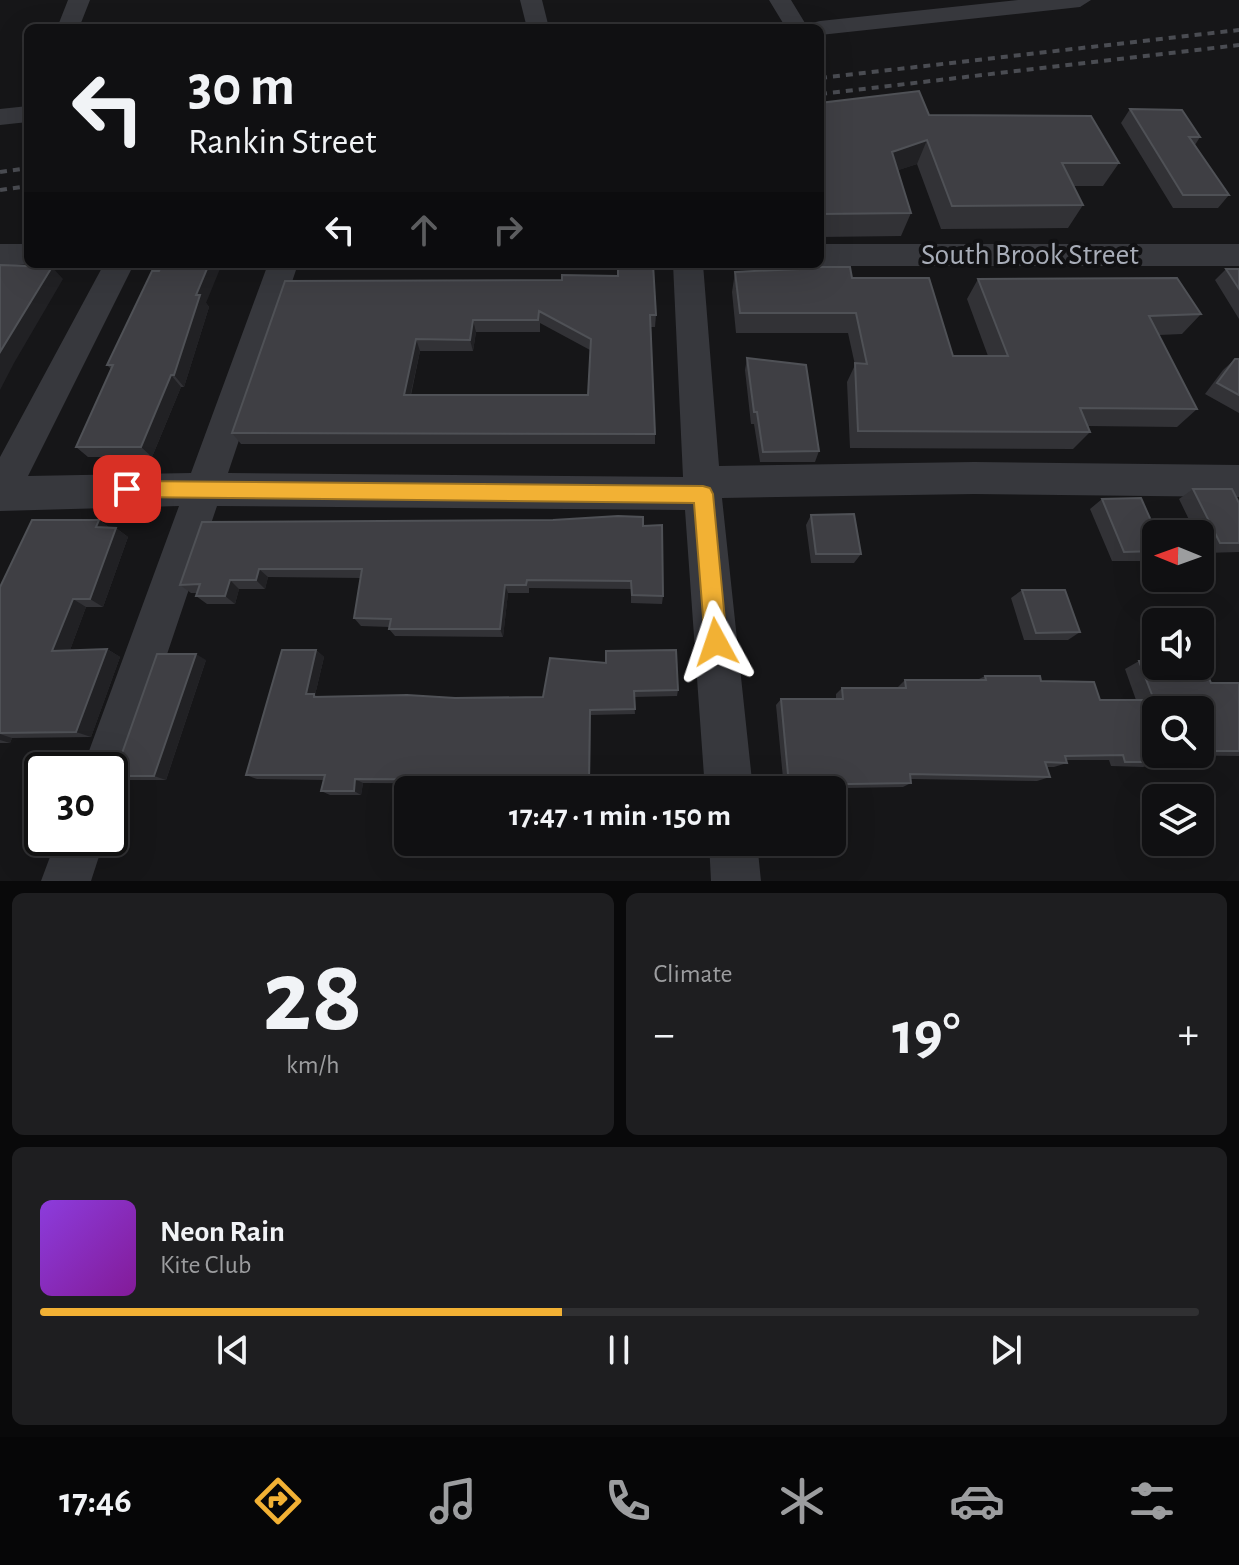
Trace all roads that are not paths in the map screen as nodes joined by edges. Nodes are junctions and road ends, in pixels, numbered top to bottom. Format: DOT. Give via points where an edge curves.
graph roads {
  1 [pos="79,0"];
  2 [pos="531,0"];
  3 [pos="780,0"];
  4 [pos="1080,0"];
  5 [pos="70,24"];
  6 [pos="537,24"];
  7 [pos="795,24"];
  8 [pos="824,28"];
  9 [pos="24,114"];
  10 [pos="0,117"];
  11 [pos="0,255"];
  12 [pos="24,255"];
  13 [pos="824,255"];
  14 [pos="1239,255"];
  15 [pos="117,268"];
  16 [pos="282,268"];
  17 [pos="688,268"];
  18 [pos="1239,481"];
  19 [pos="702,488"];
  20 [pos="204,490"];
  21 [pos="0,494"];
  22 [pos="111,752"];
  23 [pos="728,776"];
  24 [pos="75,856"];
  25 [pos="734,856"];
  26 [pos="66,881"];
  27 [pos="736,881"];
  1 -- 5 [label="street"];
  2 -- 6 [label="street"];
  3 -- 7 [label="street"];
  4 -- 8 [label="street"];
  9 -- 10 [label="street"];
  11 -- 12 [label="street"];
  13 -- 14 [label="street, South Brook Street"];
  15 -- 21 [label="street"];
  16 -- 20 [label="street"];
  17 -- 19 [label="street"];
  18 -- 19 [label="street" via="974,478"];
  19 -- 20 [label="street"];
  19 -- 23 [label="street"];
  20 -- 21 [label="street"];
  20 -- 22 [label="street"];
  24 -- 26 [label="street"];
  25 -- 27 [label="street"];
}
